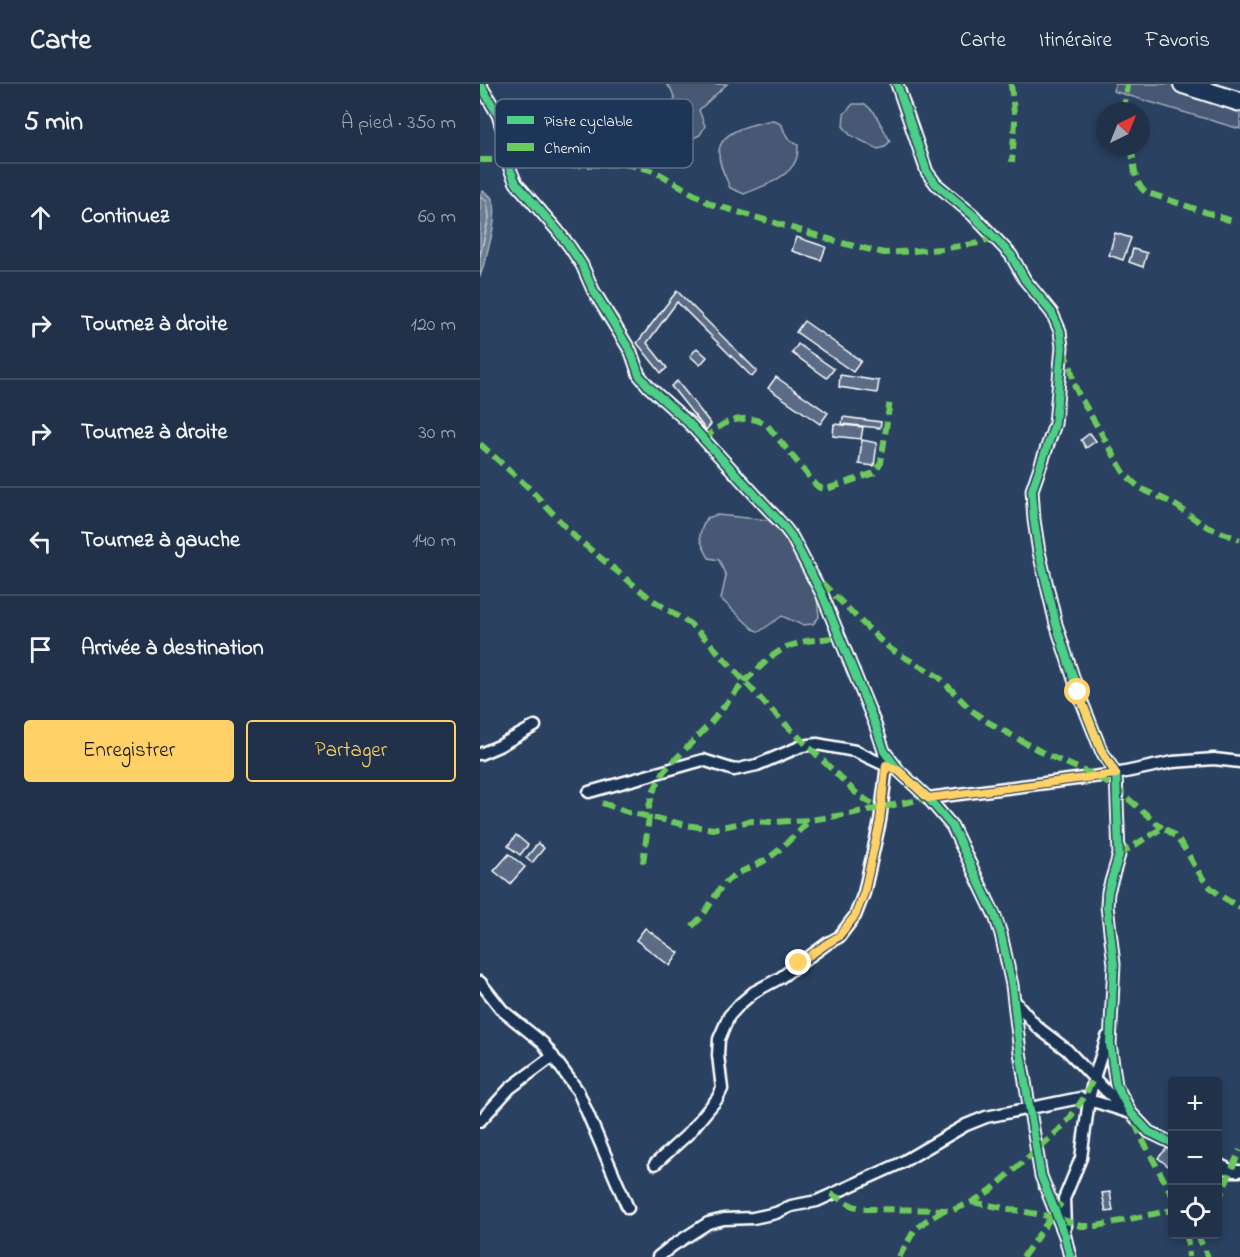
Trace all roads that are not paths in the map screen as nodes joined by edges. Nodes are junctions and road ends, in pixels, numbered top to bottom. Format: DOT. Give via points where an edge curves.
graph roads {
  1 [pos="480,84"];
  2 [pos="897,84"];
  3 [pos="1183,84"];
  4 [pos="1224,84"];
  5 [pos="1240,89"];
  6 [pos="1240,102"];
  7 [pos="495,110"];
  8 [pos="510,168"];
  9 [pos="535,726"];
  10 [pos="884,750"];
  11 [pos="480,754"];
  12 [pos="1240,762"];
  13 [pos="886,765"];
  14 [pos="899,771"];
  15 [pos="1116,774"];
  16 [pos="588,792"];
  17 [pos="928,798"];
  18 [pos="480,982"];
  19 [pos="1013,1000"];
  20 [pos="1112,1023"];
  21 [pos="553,1056"];
  22 [pos="1094,1078"];
  23 [pos="1089,1100"];
  24 [pos="1029,1108"];
  25 [pos="1131,1113"];
  26 [pos="480,1121"];
  27 [pos="1168,1141"];
  28 [pos="655,1164"];
  29 [pos="1222,1166"];
  30 [pos="1237,1172"];
  31 [pos="628,1208"];
  32 [pos="1065,1236"];
  33 [pos="658,1257"];
  34 [pos="1070,1257"];
  1 -- 7 [label="street"];
  2 -- 15 [label="street" via="927,172 1011,255 1052,313 1060,331 1055,424 1032,490 1034,520 1056,624 1074,680 1101,750"];
  3 -- 6 [label="highway"];
  4 -- 5 [label="highway"];
  8 -- 10 [label="street" via="516,183 582,265 631,352 639,375 688,422 792,537 822,594"];
  9 -- 11 [label="street"];
  10 -- 13 [label="street"];
  10 -- 14 [label="street"];
  12 -- 15 [label="street" via="1173,762"];
  13 -- 14 [label="street"];
  13 -- 16 [label="street" via="855,751 817,744 734,770 703,760"];
  13 -- 28 [label="street" via="880,821 855,916 838,937 754,992 729,1016 719,1039 722,1089 717,1100"];
  14 -- 17 [label="street"];
  15 -- 17 [label="street"];
  15 -- 20 [label="street" via="1119,855 1107,906 1114,964"];
  17 -- 19 [label="street" via="952,826 991,908 1003,942"];
  18 -- 21 [label="street" via="503,1011"];
  19 -- 22 [label="street" via="1036,1027 1067,1050"];
  19 -- 24 [label="street"];
  20 -- 22 [label="street"];
  20 -- 25 [label="street" via="1110,1044 1116,1085"];
  21 -- 26 [label="street" via="510,1088"];
  21 -- 31 [label="street" via="578,1091"];
  22 -- 23 [label="street"];
  22 -- 25 [label="street"];
  23 -- 24 [label="street" via="1080,1098"];
  23 -- 25 [label="street"];
  23 -- 32 [label="street" via="1081,1158 1064,1199"];
  24 -- 32 [label="street" via="1041,1176"];
  24 -- 33 [label="street" via="966,1125 898,1164 817,1201 753,1218 708,1223"];
  25 -- 27 [label="street" via="1149,1132"];
  29 -- 30 [label="street"];
  32 -- 34 [label="street"];
}
